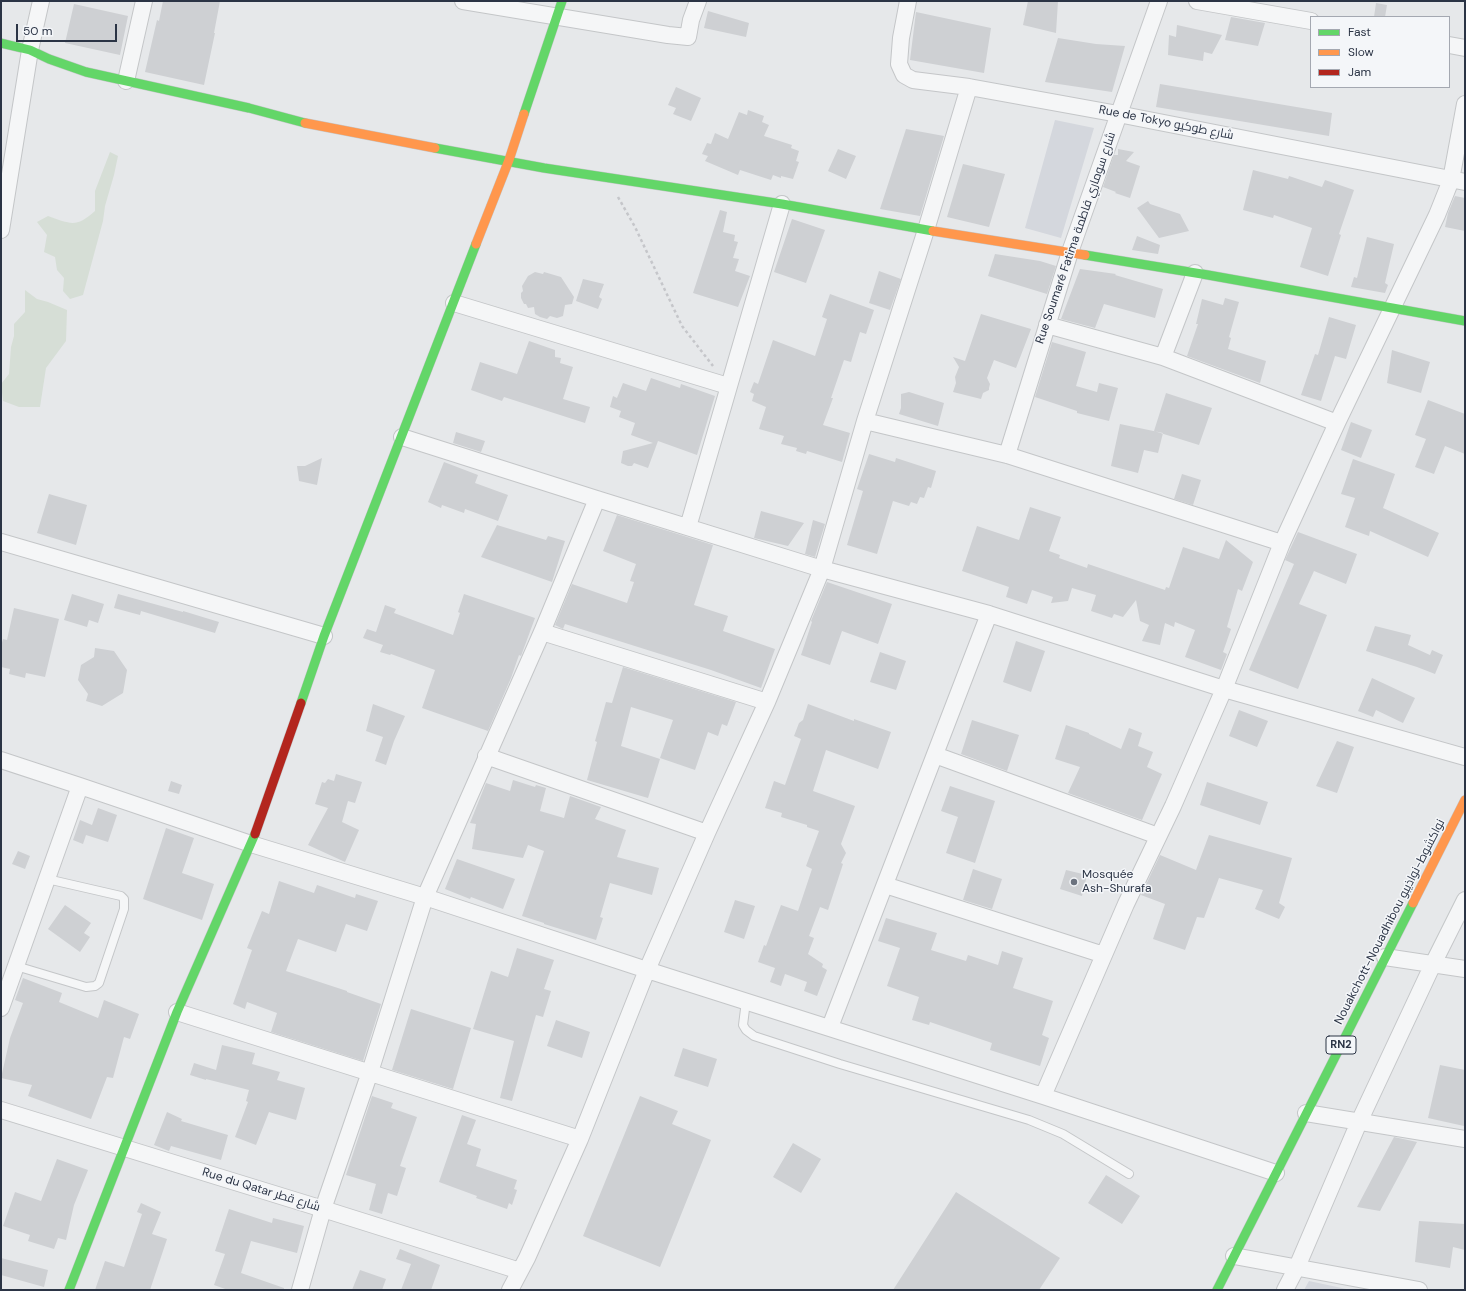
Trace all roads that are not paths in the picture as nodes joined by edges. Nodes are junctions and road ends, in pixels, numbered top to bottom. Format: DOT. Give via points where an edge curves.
graph roads {
  1 [pos="41,1"];
  2 [pos="144,1"];
  3 [pos="464,1"];
  4 [pos="562,1"];
  5 [pos="698,1"];
  6 [pos="908,1"];
  7 [pos="1159,1"];
  8 [pos="1197,1"];
  9 [pos="558,16"];
  10 [pos="1310,21"];
  11 [pos="1,43"];
  12 [pos="1450,45"];
  13 [pos="1465,48"];
  14 [pos="30,50"];
  15 [pos="126,80"];
  16 [pos="969,87"];
  17 [pos="1465,104"];
  18 [pos="1118,114"];
  19 [pos="509,160"];
  20 [pos="1458,181"];
  21 [pos="782,204"];
  22 [pos="1,230"];
  23 [pos="926,230"];
  24 [pos="1070,252"];
  25 [pos="1196,273"];
  26 [pos="454,303"];
  27 [pos="1392,307"];
  28 [pos="1465,321"];
  29 [pos="1047,325"];
  30 [pos="1163,357"];
  31 [pos="728,386"];
  32 [pos="865,421"];
  33 [pos="1336,423"];
  34 [pos="402,437"];
  35 [pos="1006,455"];
  36 [pos="597,499"];
  37 [pos="688,527"];
  38 [pos="1,542"];
  39 [pos="1282,543"];
  40 [pos="822,569"];
  41 [pos="989,614"];
  42 [pos="542,632"];
  43 [pos="324,636"];
  44 [pos="1224,689"];
  45 [pos="767,702"];
  46 [pos="935,755"];
  47 [pos="486,756"];
  48 [pos="1465,757"];
  49 [pos="1,760"];
  50 [pos="80,786"];
  51 [pos="1465,800"];
  52 [pos="707,833"];
  53 [pos="1158,836"];
  54 [pos="251,844"];
  55 [pos="47,879"];
  56 [pos="885,885"];
  57 [pos="425,897"];
  58 [pos="1465,900"];
  59 [pos="1104,955"];
  60 [pos="1385,957"];
  61 [pos="1433,964"];
  62 [pos="16,966"];
  63 [pos="1465,969"];
  64 [pos="647,970"];
  65 [pos="746,1001"];
  66 [pos="1,1008"];
  67 [pos="177,1012"];
  68 [pos="830,1027"];
  69 [pos="370,1072"];
  70 [pos="1043,1096"];
  71 [pos="1,1110"];
  72 [pos="1306,1113"];
  73 [pos="1359,1122"];
  74 [pos="580,1138"];
  75 [pos="1465,1139"];
  76 [pos="124,1149"];
  77 [pos="1276,1173"];
  78 [pos="1129,1174"];
  79 [pos="323,1209"];
  80 [pos="1234,1256"];
  81 [pos="1296,1267"];
  82 [pos="520,1272"];
  83 [pos="69,1290"];
  84 [pos="300,1290"];
  85 [pos="510,1290"];
  86 [pos="1217,1290"];
  87 [pos="1285,1290"];
  88 [pos="1419,1290"];
  1 -- 14 [label="street"];
  2 -- 15 [label="street"];
  3 -- 9 [label="street"];
  4 -- 9 [label="main road"];
  5 -- 9 [label="street" via="688,37"];
  6 -- 16 [label="street, Rue de Tokyo شارع طوكيو" via="899,64 904,75 913,80"];
  7 -- 18 [label="street, Rue Soumaré Fatima شارع سوماري فاطمة"];
  8 -- 10 [label="street"];
  9 -- 19 [label="main road"];
  11 -- 14 [label="main road"];
  12 -- 13 [label="street"];
  14 -- 15 [label="main road" via="67,66"];
  14 -- 22 [label="street"];
  15 -- 19 [label="main road" via="303,123"];
  16 -- 18 [label="street, Rue de Tokyo شارع طوكيو"];
  16 -- 23 [label="street"];
  17 -- 20 [label="street"];
  18 -- 20 [label="street, Rue de Tokyo شارع طوكيو"];
  18 -- 24 [label="street, Rue Soumaré Fatima شارع سوماري فاطمة"];
  19 -- 21 [label="main road" via="608,178"];
  19 -- 26 [label="main road"];
  20 -- 27 [label="street" via="1434,222"];
  21 -- 23 [label="main road"];
  21 -- 31 [label="street"];
  23 -- 24 [label="main road"];
  23 -- 32 [label="street"];
  24 -- 25 [label="main road"];
  24 -- 29 [label="street, Rue Soumaré Fatima شارع سوماري فاطمة"];
  25 -- 27 [label="main road"];
  25 -- 30 [label="street"];
  26 -- 31 [label="street"];
  26 -- 34 [label="main road"];
  27 -- 28 [label="main road"];
  27 -- 33 [label="street"];
  29 -- 30 [label="street"];
  29 -- 35 [label="street, Rue Soumaré Fatima شارع سوماري فاطمة"];
  30 -- 33 [label="street"];
  31 -- 37 [label="street"];
  32 -- 35 [label="street"];
  32 -- 40 [label="street"];
  33 -- 39 [label="street"];
  34 -- 36 [label="street"];
  34 -- 43 [label="main road"];
  35 -- 39 [label="street"];
  36 -- 37 [label="street"];
  36 -- 42 [label="street"];
  37 -- 40 [label="street"];
  38 -- 43 [label="street"];
  39 -- 44 [label="street"];
  40 -- 41 [label="street"];
  40 -- 45 [label="street"];
  41 -- 44 [label="street"];
  41 -- 46 [label="street"];
  42 -- 45 [label="street"];
  42 -- 47 [label="street"];
  43 -- 54 [label="main road"];
  44 -- 48 [label="street"];
  44 -- 53 [label="street"];
  45 -- 52 [label="street"];
  46 -- 53 [label="street"];
  46 -- 56 [label="street"];
  47 -- 52 [label="street"];
  47 -- 57 [label="street"];
  49 -- 50 [label="street"];
  50 -- 54 [label="street"];
  50 -- 55 [label="street"];
  51 -- 60 [label="main road, Nouakchott-Nouadhibou نواكشوط-نواذيبو / RN2"];
  52 -- 64 [label="street"];
  53 -- 59 [label="street"];
  54 -- 57 [label="street"];
  54 -- 67 [label="main road"];
  55 -- 62 [label="street"];
  55 -- 62 [label="lane" via="121,896 124,899 124,909 99,983 86,987"];
  56 -- 59 [label="street"];
  56 -- 68 [label="street"];
  57 -- 64 [label="street"];
  57 -- 69 [label="street"];
  58 -- 61 [label="street"];
  59 -- 70 [label="street"];
  60 -- 61 [label="street"];
  60 -- 72 [label="main road, Nouakchott-Nouadhibou نواكشوط-نواذيبو / RN2"];
  61 -- 63 [label="street"];
  61 -- 73 [label="street"];
  62 -- 66 [label="street"];
  64 -- 65 [label="street"];
  64 -- 74 [label="street"];
  65 -- 68 [label="street"];
  65 -- 78 [label="lane" via="742,1025 754,1036 1029,1120 1063,1134"];
  67 -- 69 [label="street"];
  67 -- 76 [label="main road"];
  68 -- 70 [label="street"];
  69 -- 74 [label="street"];
  69 -- 79 [label="street"];
  70 -- 77 [label="street"];
  71 -- 76 [label="street, Rue du Qatar شارع قطر"];
  72 -- 73 [label="street"];
  72 -- 77 [label="main road, Nouakchott-Nouadhibou نواكشوط-نواذيبو / RN2"];
  73 -- 75 [label="street"];
  73 -- 81 [label="street"];
  74 -- 82 [label="street"];
  76 -- 79 [label="street, Rue du Qatar شارع قطر"];
  76 -- 83 [label="main road"];
  77 -- 80 [label="main road, Nouakchott-Nouadhibou نواكشوط-نواذيبو / RN2"];
  79 -- 82 [label="street, Rue du Qatar شارع قطر"];
  79 -- 84 [label="street"];
  80 -- 81 [label="street"];
  80 -- 86 [label="main road, Nouakchott-Nouadhibou نواكشوط-نواذيبو / RN2"];
  81 -- 87 [label="street"];
  81 -- 88 [label="street"];
  82 -- 85 [label="street"];
}
